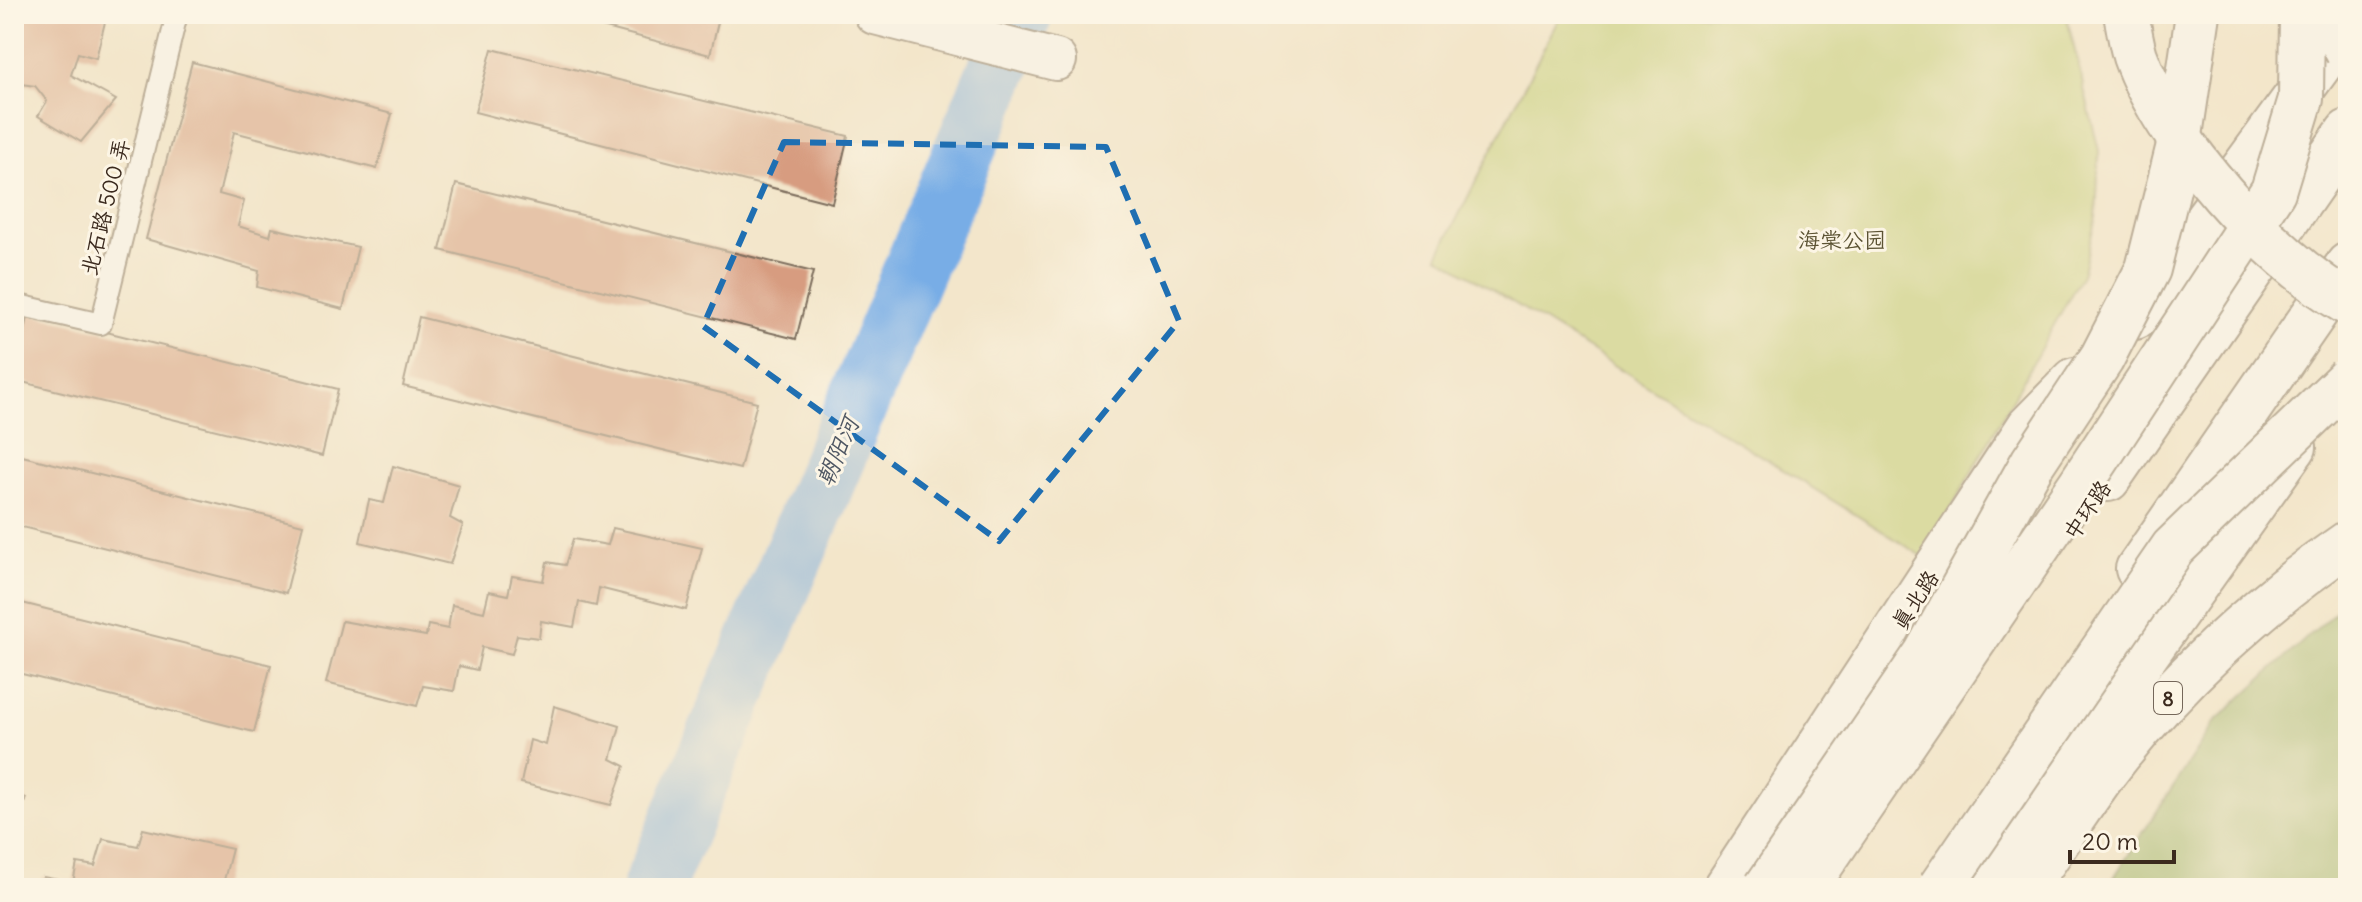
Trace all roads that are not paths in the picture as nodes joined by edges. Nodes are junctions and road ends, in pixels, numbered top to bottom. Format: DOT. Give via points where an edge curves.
graph roads {
  1 [pos="177,14"];
  2 [pos="875,14"];
  3 [pos="2126,14"];
  4 [pos="2197,14"];
  5 [pos="2302,14"];
  6 [pos="2328,14"];
  7 [pos="2348,26"];
  8 [pos="2348,52"];
  9 [pos="1056,60"];
  10 [pos="2348,132"];
  11 [pos="2348,265"];
  12 [pos="2348,303"];
  13 [pos="14,304"];
  14 [pos="2125,330"];
  15 [pos="2348,371"];
  16 [pos="2348,379"];
  17 [pos="2348,400"];
  18 [pos="2300,438"];
  19 [pos="2348,543"];
  20 [pos="1726,888"];
  21 [pos="1768,888"];
  22 [pos="1805,888"];
  23 [pos="1828,888"];
  24 [pos="1920,888"];
  25 [pos="1940,888"];
  26 [pos="1980,888"];
  27 [pos="2025,888"];
  1 -- 13 [label="lane, 北石路 500 弄" via="101,324"];
  2 -- 9 [label="street"];
  3 -- 12 [label="main road, bridge" via="2135,57 2172,125 2234,208 2312,281"];
  4 -- 14 [label="main road, 真北路" via="2174,69"];
  4 -- 21 [label="main road, bridge" via="2178,149 2148,269 2102,358 2033,462 1926,654"];
  5 -- 22 [label="main road, bridge" via="2301,99 2273,191"];
  6 -- 8 [label="main road, bridge"];
  7 -- 14 [label="main road, 真北路"];
  10 -- 23 [label="main road, 中环路"];
  11 -- 24 [label="main road"];
  14 -- 20 [label="main road, 真北路" via="2029,427"];
  14 -- 21 [label="main road, 真北路" via="2040,482"];
  15 -- 18 [label="main road"];
  16 -- 25 [label="main road, bridge" via="2173,548"];
  17 -- 18 [label="main road"];
  18 -- 26 [label="main road"];
  19 -- 27 [label="main road, 8" via="2200,663 2105,773"];
}
